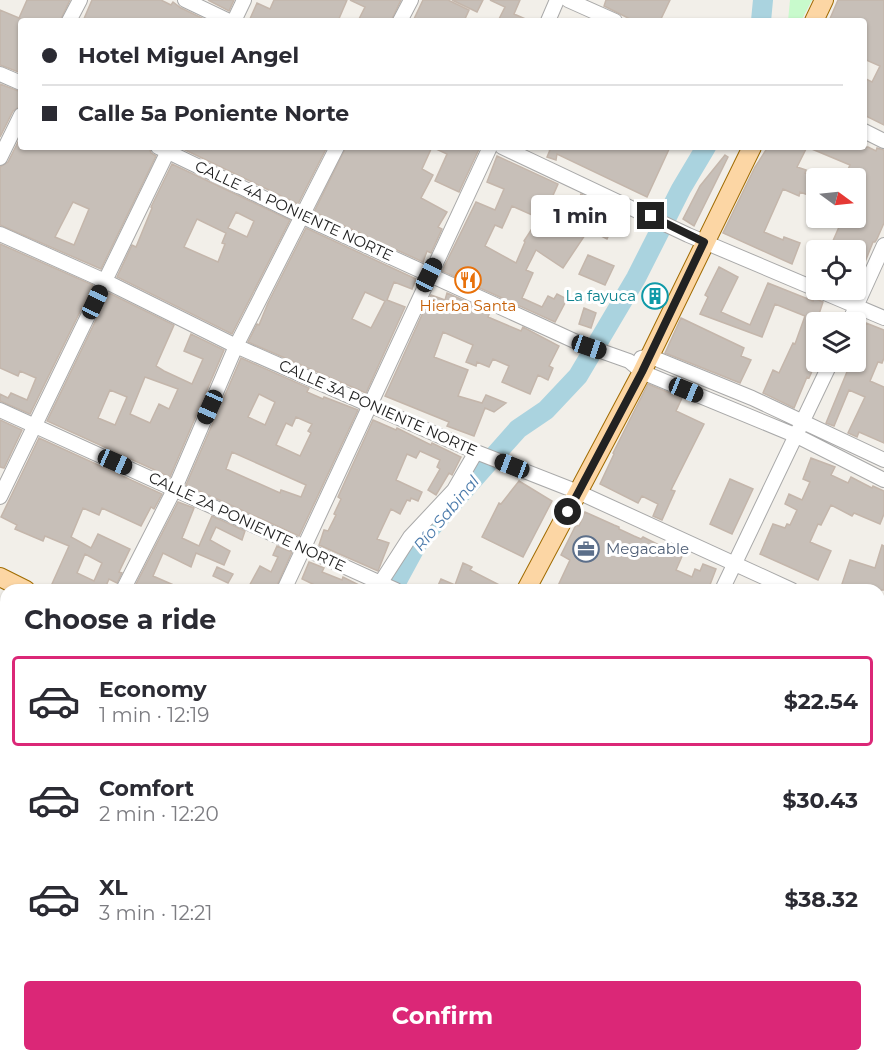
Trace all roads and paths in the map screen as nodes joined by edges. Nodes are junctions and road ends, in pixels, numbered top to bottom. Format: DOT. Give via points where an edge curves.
graph roads {
  1 [pos="80,0"];
  2 [pos="185,0"];
  3 [pos="244,0"];
  4 [pos="411,0"];
  5 [pos="557,0"];
  6 [pos="568,0"];
  7 [pos="824,0"];
  8 [pos="71,18"];
  9 [pos="223,18"];
  10 [pos="235,18"];
  11 [pos="402,18"];
  12 [pos="549,18"];
  13 [pos="608,18"];
  14 [pos="815,18"];
  15 [pos="0,74"];
  16 [pos="18,82"];
  17 [pos="18,121"];
  18 [pos="867,132"];
  19 [pos="884,141"];
  20 [pos="165,150"];
  21 [pos="167,150"];
  22 [pos="335,150"];
  23 [pos="489,150"];
  24 [pos="508,150"];
  25 [pos="750,150"];
  26 [pos="0,158"];
  27 [pos="301,216"];
  28 [pos="0,234"];
  29 [pos="696,239"];
  30 [pos="884,245"];
  31 [pos="429,275"];
  32 [pos="105,281"];
  33 [pos="856,306"];
  34 [pos="853,312"];
  35 [pos="884,318"];
  36 [pos="236,346"];
  37 [pos="635,362"];
  38 [pos="826,372"];
  39 [pos="370,404"];
  40 [pos="0,410"];
  41 [pos="803,422"];
  42 [pos="36,427"];
  43 [pos="797,436"];
  44 [pos="479,453"];
  45 [pos="884,460"];
  46 [pos="884,480"];
  47 [pos="175,488"];
  48 [pos="578,492"];
  49 [pos="0,497"];
  50 [pos="303,548"];
  51 [pos="734,563"];
  52 [pos="0,577"];
  53 [pos="14,584"];
  54 [pos="126,584"];
  55 [pos="287,584"];
  56 [pos="379,584"];
  57 [pos="386,584"];
  58 [pos="529,584"];
  59 [pos="725,584"];
  60 [pos="779,584"];
  1 -- 8 [label="street"];
  2 -- 9 [label="street"];
  3 -- 10 [label="street"];
  4 -- 11 [label="street"];
  5 -- 12 [label="street"];
  6 -- 13 [label="street"];
  7 -- 14 [label="main road"];
  15 -- 16 [label="street"];
  17 -- 26 [label="street"];
  18 -- 19 [label="street"];
  20 -- 32 [label="street"];
  21 -- 27 [label="street, CALLE 4A PONIENTE NORTE"];
  22 -- 27 [label="street"];
  23 -- 31 [label="street"];
  24 -- 29 [label="street"];
  25 -- 29 [label="main road"];
  27 -- 31 [label="street, CALLE 4A PONIENTE NORTE"];
  27 -- 36 [label="street"];
  28 -- 32 [label="street, CALLE 3A PONIENTE NORTE"];
  29 -- 33 [label="street"];
  29 -- 37 [label="main road"];
  30 -- 33 [label="street"];
  31 -- 37 [label="street, CALLE 4A PONIENTE NORTE" via="589,347"];
  31 -- 39 [label="street"];
  32 -- 36 [label="street, CALLE 3A PONIENTE NORTE"];
  32 -- 42 [label="street"];
  33 -- 34 [label="street"];
  33 -- 35 [label="street"];
  36 -- 39 [label="street, CALLE 3A PONIENTE NORTE"];
  36 -- 47 [label="street"];
  37 -- 41 [label="street, CALLE 4A PONIENTE NORTE" via="752,398"];
  37 -- 43 [label="street, CALLE 4A PONIENTE NORTE"];
  37 -- 48 [label="main road"];
  38 -- 41 [label="street"];
  39 -- 44 [label="street, CALLE 3A PONIENTE NORTE"];
  39 -- 50 [label="street"];
  40 -- 42 [label="street, CALLE 2A PONIENTE NORTE"];
  41 -- 43 [label="street"];
  41 -- 45 [label="street, CALLE 4A PONIENTE NORTE"];
  42 -- 47 [label="street, CALLE 2A PONIENTE NORTE"];
  42 -- 49 [label="street"];
  43 -- 46 [label="street, CALLE 4A PONIENTE NORTE"];
  43 -- 51 [label="street"];
  44 -- 48 [label="street, CALLE 3A PONIENTE NORTE"];
  44 -- 57 [label="street" via="454,490 410,537"];
  47 -- 50 [label="street, CALLE 2A PONIENTE NORTE"];
  47 -- 54 [label="street"];
  48 -- 51 [label="street, CALLE 3A PONIENTE NORTE"];
  48 -- 58 [label="main road"];
  50 -- 55 [label="street"];
  50 -- 56 [label="street, CALLE 2A PONIENTE NORTE"];
  51 -- 59 [label="street"];
  51 -- 60 [label="street, CALLE 3A PONIENTE NORTE"];
  52 -- 53 [label="main road"];
}
